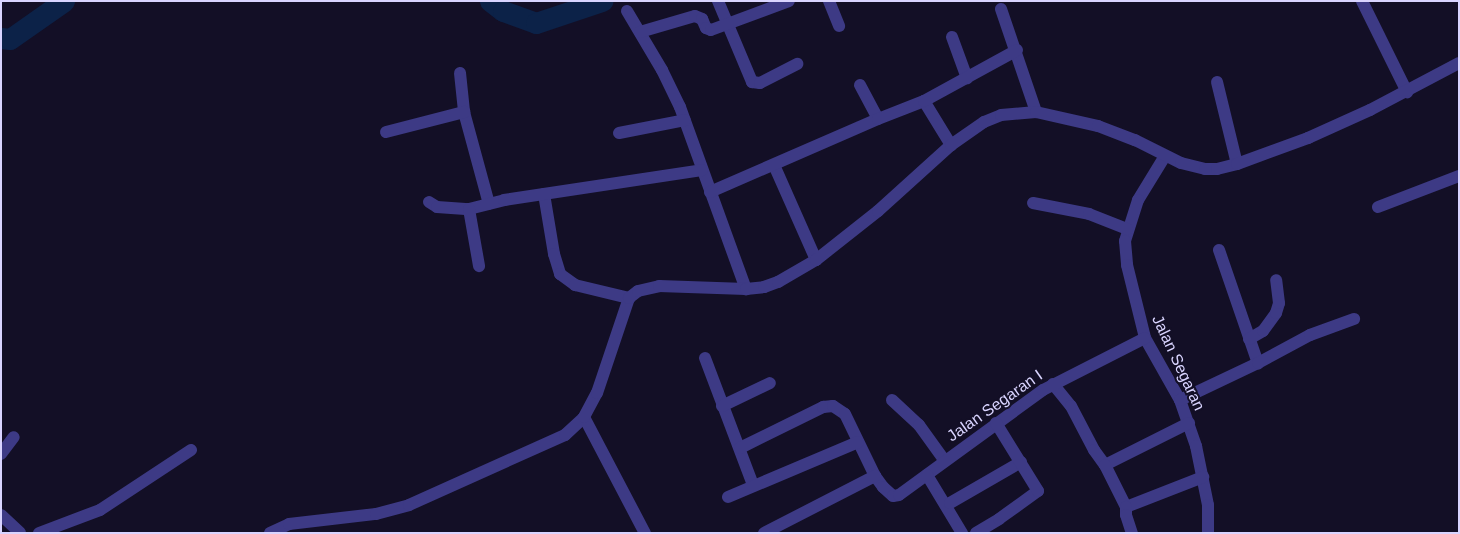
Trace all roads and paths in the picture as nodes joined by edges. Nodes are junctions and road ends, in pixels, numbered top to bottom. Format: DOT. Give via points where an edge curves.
graph roads {
  1 [pos="718,1"];
  2 [pos="789,1"];
  3 [pos="829,1"];
  4 [pos="1362,1"];
  5 [pos="1001,9"];
  6 [pos="627,11"];
  7 [pos="726,25"];
  8 [pos="839,26"];
  9 [pos="640,32"];
  10 [pos="952,38"];
  11 [pos="1017,50"];
  12 [pos="1459,63"];
  13 [pos="797,64"];
  14 [pos="460,73"];
  15 [pos="966,78"];
  16 [pos="1217,82"];
  17 [pos="860,85"];
  18 [pos="1407,92"];
  19 [pos="924,101"];
  20 [pos="464,112"];
  21 [pos="1036,112"];
  22 [pos="878,119"];
  23 [pos="685,120"];
  24 [pos="386,132"];
  25 [pos="619,133"];
  26 [pos="952,145"];
  27 [pos="1166,156"];
  28 [pos="1237,164"];
  29 [pos="774,165"];
  30 [pos="702,170"];
  31 [pos="1459,176"];
  32 [pos="710,192"];
  33 [pos="544,194"];
  34 [pos="429,202"];
  35 [pos="1033,203"];
  36 [pos="489,204"];
  37 [pos="1378,207"];
  38 [pos="469,209"];
  39 [pos="1128,229"];
  40 [pos="1219,250"];
  41 [pos="816,260"];
  42 [pos="479,266"];
  43 [pos="1276,280"];
  44 [pos="746,289"];
  45 [pos="629,298"];
  46 [pos="1354,318"];
  47 [pos="1145,338"];
  48 [pos="1249,339"];
  49 [pos="705,358"];
  50 [pos="1258,363"];
  51 [pos="770,383"];
  52 [pos="1053,384"];
  53 [pos="892,400"];
  54 [pos="1180,400"];
  55 [pos="722,406"];
  56 [pos="584,417"];
  57 [pos="996,423"];
  58 [pos="1189,423"];
  59 [pos="14,437"];
  60 [pos="858,442"];
  61 [pos="740,448"];
  62 [pos="190,450"];
  63 [pos="1,454"];
  64 [pos="945,461"];
  65 [pos="1021,462"];
  66 [pos="1105,465"];
  67 [pos="927,475"];
  68 [pos="875,476"];
  69 [pos="1203,477"];
  70 [pos="754,485"];
  71 [pos="728,496"];
  72 [pos="950,503"];
  73 [pos="1126,507"];
  74 [pos="1,515"];
  75 [pos="276,530"];
  76 [pos="20,533"];
  77 [pos="39,533"];
  78 [pos="645,533"];
  79 [pos="764,533"];
  80 [pos="962,533"];
  81 [pos="976,533"];
  82 [pos="1132,533"];
  83 [pos="1208,533"];
  1 -- 7 [label="street"];
  2 -- 7 [label="street"];
  3 -- 8 [label="street"];
  4 -- 18 [label="street"];
  5 -- 11 [label="street"];
  6 -- 9 [label="street"];
  7 -- 9 [label="street" via="711,30 706,28 702,18 695,16"];
  7 -- 13 [label="street" via="752,82 760,83"];
  9 -- 23 [label="street"];
  10 -- 15 [label="street"];
  11 -- 15 [label="street"];
  11 -- 21 [label="street"];
  12 -- 18 [label="street"];
  14 -- 20 [label="street"];
  15 -- 19 [label="street"];
  16 -- 28 [label="street"];
  17 -- 22 [label="street"];
  18 -- 28 [label="street" via="1308,138"];
  19 -- 22 [label="street"];
  19 -- 26 [label="street"];
  20 -- 24 [label="street"];
  20 -- 36 [label="street"];
  21 -- 26 [label="street" via="1001,115 984,122"];
  21 -- 27 [label="street" via="1098,126"];
  22 -- 29 [label="street"];
  23 -- 25 [label="street"];
  23 -- 30 [label="street"];
  26 -- 41 [label="street" via="878,211"];
  27 -- 28 [label="street" via="1205,169"];
  27 -- 39 [label="street, Jalan Segaran" via="1138,200"];
  29 -- 32 [label="street"];
  29 -- 41 [label="street"];
  30 -- 32 [label="street"];
  30 -- 33 [label="street"];
  31 -- 37 [label="street"];
  32 -- 44 [label="street"];
  33 -- 36 [label="street"];
  33 -- 45 [label="street" via="560,274 575,285"];
  34 -- 38 [label="street" via="437,207"];
  35 -- 39 [label="street" via="1089,214"];
  36 -- 38 [label="street"];
  38 -- 42 [label="street"];
  39 -- 47 [label="street, Jalan Segaran" via="1127,265"];
  40 -- 48 [label="street"];
  41 -- 44 [label="street" via="778,282"];
  43 -- 48 [label="street" via="1276,313 1263,331"];
  44 -- 45 [label="street" via="659,286 638,291"];
  45 -- 56 [label="street" via="597,393"];
  46 -- 50 [label="street" via="1310,335"];
  47 -- 52 [label="street, Jalan Segaran I"];
  47 -- 54 [label="street, Jalan Segaran"];
  48 -- 50 [label="street"];
  49 -- 55 [label="street"];
  50 -- 54 [label="street"];
  51 -- 55 [label="street"];
  52 -- 57 [label="street, Jalan Segaran I"];
  52 -- 66 [label="street" via="1071,406"];
  53 -- 64 [label="street" via="919,425"];
  54 -- 58 [label="street, Jalan Segaran"];
  55 -- 61 [label="street"];
  56 -- 75 [label="street" via="571,431 551,442 409,505 376,514 311,520"];
  56 -- 78 [label="street"];
  57 -- 64 [label="street, Jalan Segaran I"];
  57 -- 65 [label="street"];
  58 -- 66 [label="street"];
  58 -- 69 [label="street, Jalan Segaran"];
  59 -- 63 [label="street"];
  60 -- 61 [label="street" via="845,414 833,406 823,407"];
  60 -- 68 [label="street"];
  60 -- 70 [label="street"];
  61 -- 70 [label="street"];
  62 -- 77 [label="street" via="100,510"];
  64 -- 67 [label="street, Jalan Segaran I"];
  65 -- 72 [label="street"];
  65 -- 81 [label="street" via="1038,488 1037,492"];
  66 -- 73 [label="street"];
  67 -- 68 [label="street, Jalan Segaran I" via="894,496"];
  67 -- 80 [label="street"];
  68 -- 79 [label="street"];
  69 -- 73 [label="street"];
  69 -- 83 [label="street, Jalan Segaran"];
  70 -- 71 [label="street"];
  73 -- 82 [label="street"];
  74 -- 76 [label="street"];
}
